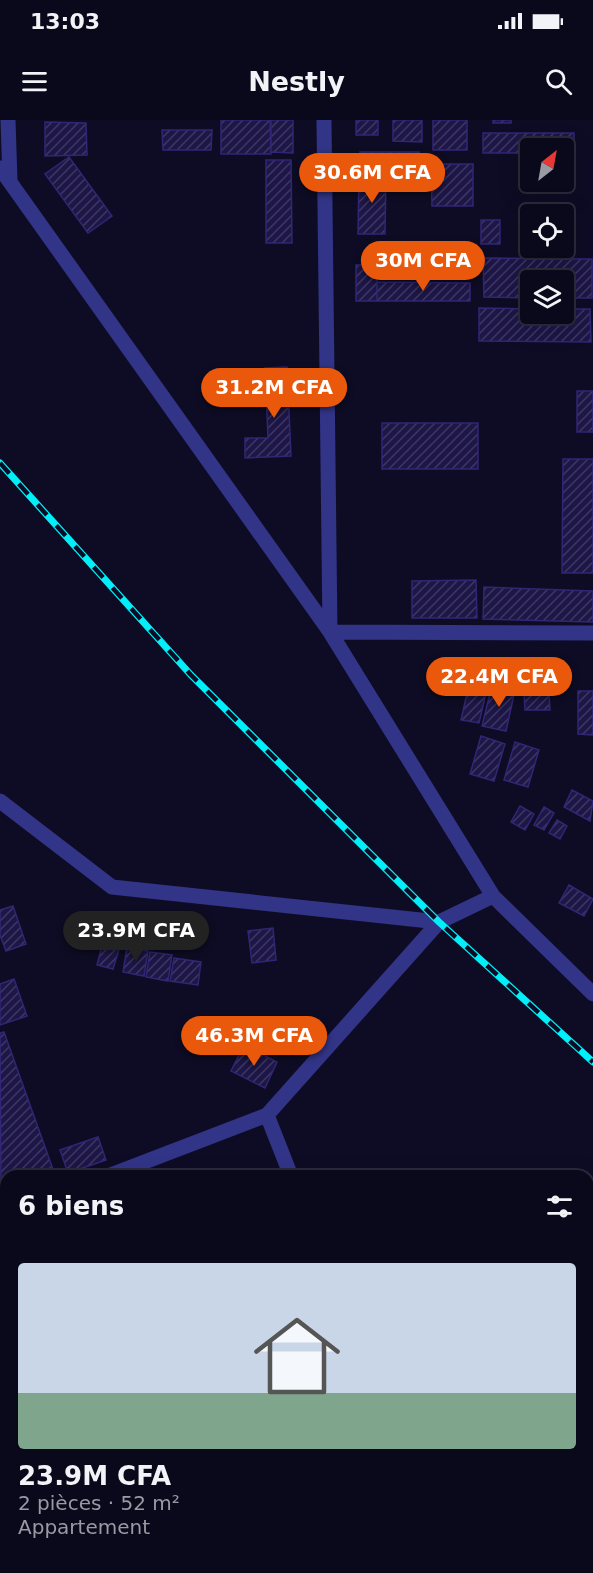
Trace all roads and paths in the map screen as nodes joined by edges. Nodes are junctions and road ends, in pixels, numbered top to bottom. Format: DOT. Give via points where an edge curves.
graph roads {
  1 [pos="9,120"];
  2 [pos="324,120"];
  3 [pos="0,168"];
  4 [pos="10,181"];
  5 [pos="330,632"];
  6 [pos="593,633"];
  7 [pos="0,801"];
  8 [pos="493,896"];
  9 [pos="439,922"];
  10 [pos="593,994"];
  11 [pos="267,1115"];
  12 [pos="124,1170"];
  13 [pos="289,1170"];
  1 -- 4 [label="street"];
  2 -- 5 [label="street"];
  3 -- 4 [label="street"];
  4 -- 5 [label="street"];
  5 -- 6 [label="street"];
  5 -- 8 [label="street"];
  7 -- 9 [label="street" via="112,887"];
  8 -- 9 [label="street"];
  8 -- 10 [label="street"];
  9 -- 11 [label="street"];
  11 -- 12 [label="street"];
  11 -- 13 [label="street"];
}
